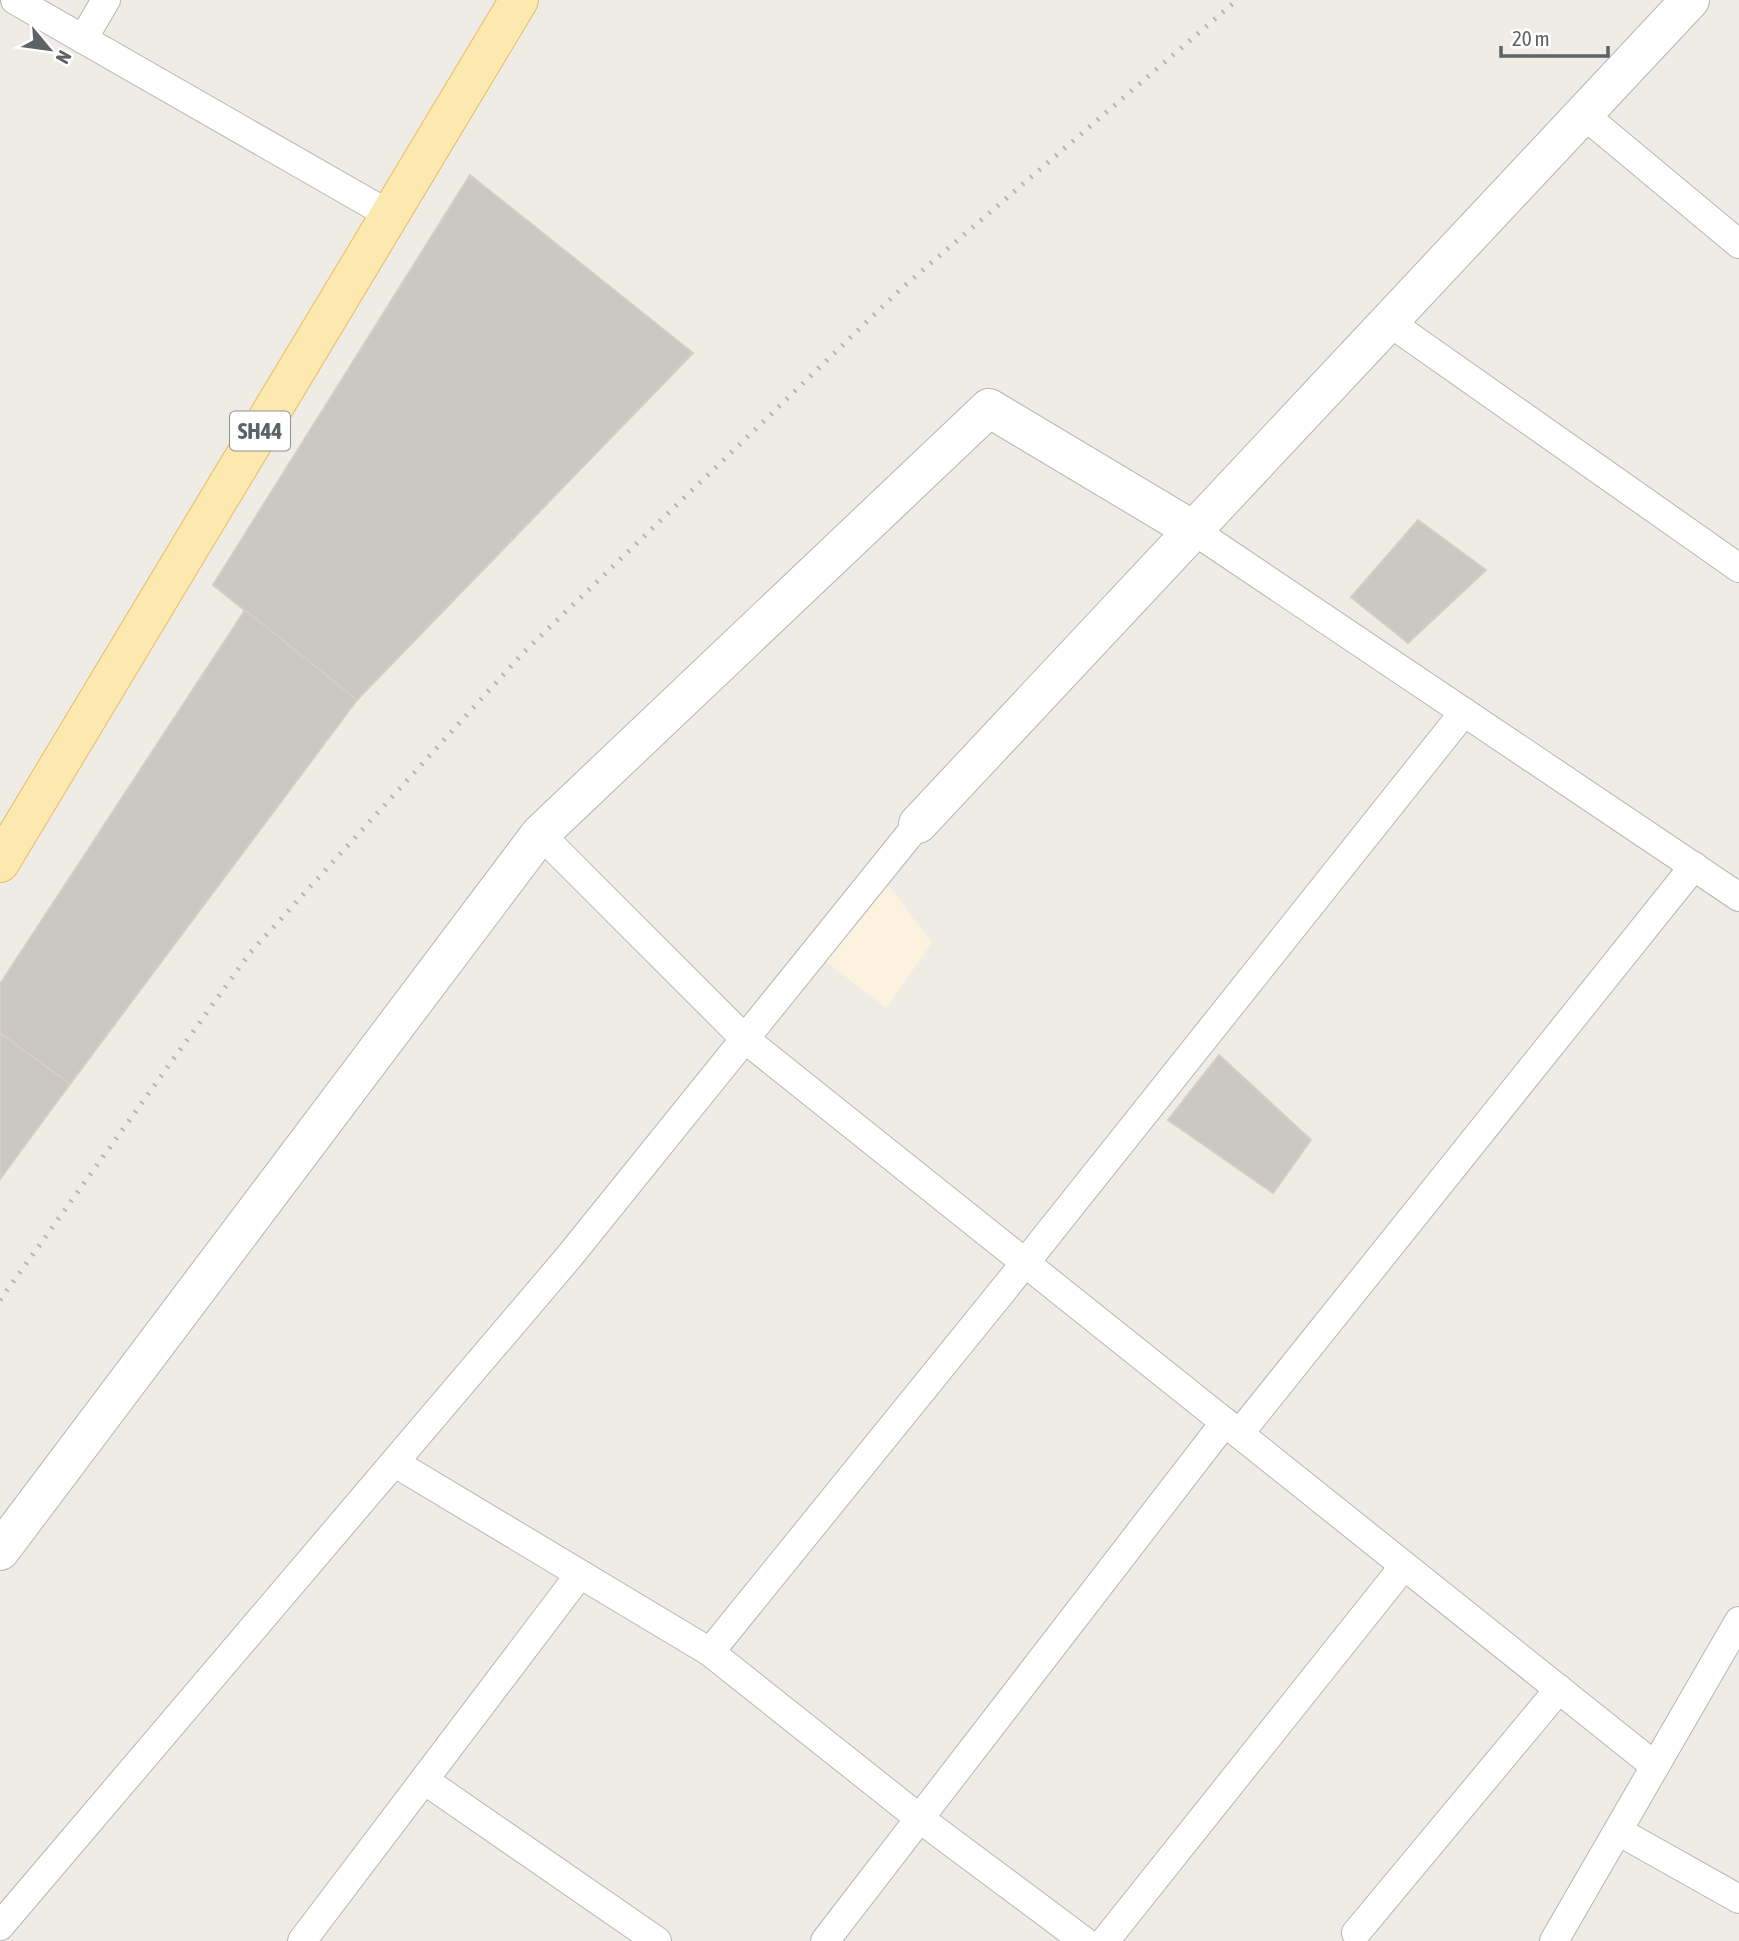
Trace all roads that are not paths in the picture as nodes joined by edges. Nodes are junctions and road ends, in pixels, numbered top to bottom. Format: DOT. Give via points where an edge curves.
graph roads {
  1 [pos="15,0"];
  2 [pos="106,0"];
  3 [pos="519,0"];
  4 [pos="1690,0"];
  5 [pos="83,39"];
  6 [pos="1583,114"];
  7 [pos="390,215"];
  8 [pos="1739,244"];
  9 [pos="1389,322"];
  10 [pos="1193,530"];
  11 [pos="1739,568"];
  12 [pos="1464,712"];
  13 [pos="918,824"];
  14 [pos="540,834"];
  15 [pos="0,863"];
  16 [pos="1693,866"];
  17 [pos="1739,897"];
  18 [pos="745,1039"];
  19 [pos="1025,1263"];
  20 [pos="1232,1428"];
  21 [pos="395,1463"];
  22 [pos="0,1551"];
  23 [pos="1404,1566"];
  24 [pos="580,1574"];
  25 [pos="1739,1621"];
  26 [pos="710,1652"];
  27 [pos="1559,1689"];
  28 [pos="1655,1766"];
  29 [pos="424,1780"];
  30 [pos="919,1818"];
  31 [pos="1618,1831"];
  32 [pos="1739,1899"];
  33 [pos="0,1926"];
  34 [pos="1356,1933"];
  35 [pos="302,1941"];
  36 [pos="657,1941"];
  37 [pos="825,1941"];
  38 [pos="1084,1941"];
  39 [pos="1105,1941"];
  40 [pos="1554,1941"];
  1 -- 5 [label="street"];
  2 -- 5 [label="street"];
  3 -- 7 [label="main road, SH44"];
  4 -- 6 [label="street"];
  5 -- 7 [label="street"];
  6 -- 8 [label="street"];
  6 -- 9 [label="street"];
  7 -- 15 [label="main road, SH44"];
  9 -- 10 [label="street"];
  9 -- 11 [label="street"];
  10 -- 12 [label="street"];
  10 -- 13 [label="street"];
  10 -- 14 [label="street" via="989,408"];
  12 -- 16 [label="street"];
  12 -- 19 [label="street"];
  13 -- 18 [label="street"];
  14 -- 18 [label="street"];
  14 -- 22 [label="street"];
  16 -- 17 [label="street"];
  16 -- 20 [label="street"];
  18 -- 19 [label="street"];
  18 -- 21 [label="street"];
  19 -- 20 [label="street"];
  19 -- 26 [label="street"];
  20 -- 23 [label="street"];
  20 -- 30 [label="street"];
  21 -- 24 [label="street"];
  21 -- 33 [label="street"];
  23 -- 27 [label="street"];
  23 -- 39 [label="street"];
  24 -- 26 [label="street"];
  24 -- 29 [label="street"];
  25 -- 28 [label="street"];
  26 -- 30 [label="street"];
  27 -- 28 [label="street"];
  27 -- 34 [label="street"];
  28 -- 31 [label="street"];
  29 -- 35 [label="street"];
  29 -- 36 [label="street"];
  30 -- 37 [label="street"];
  30 -- 38 [label="street"];
  31 -- 32 [label="street"];
  31 -- 40 [label="street"];
}
